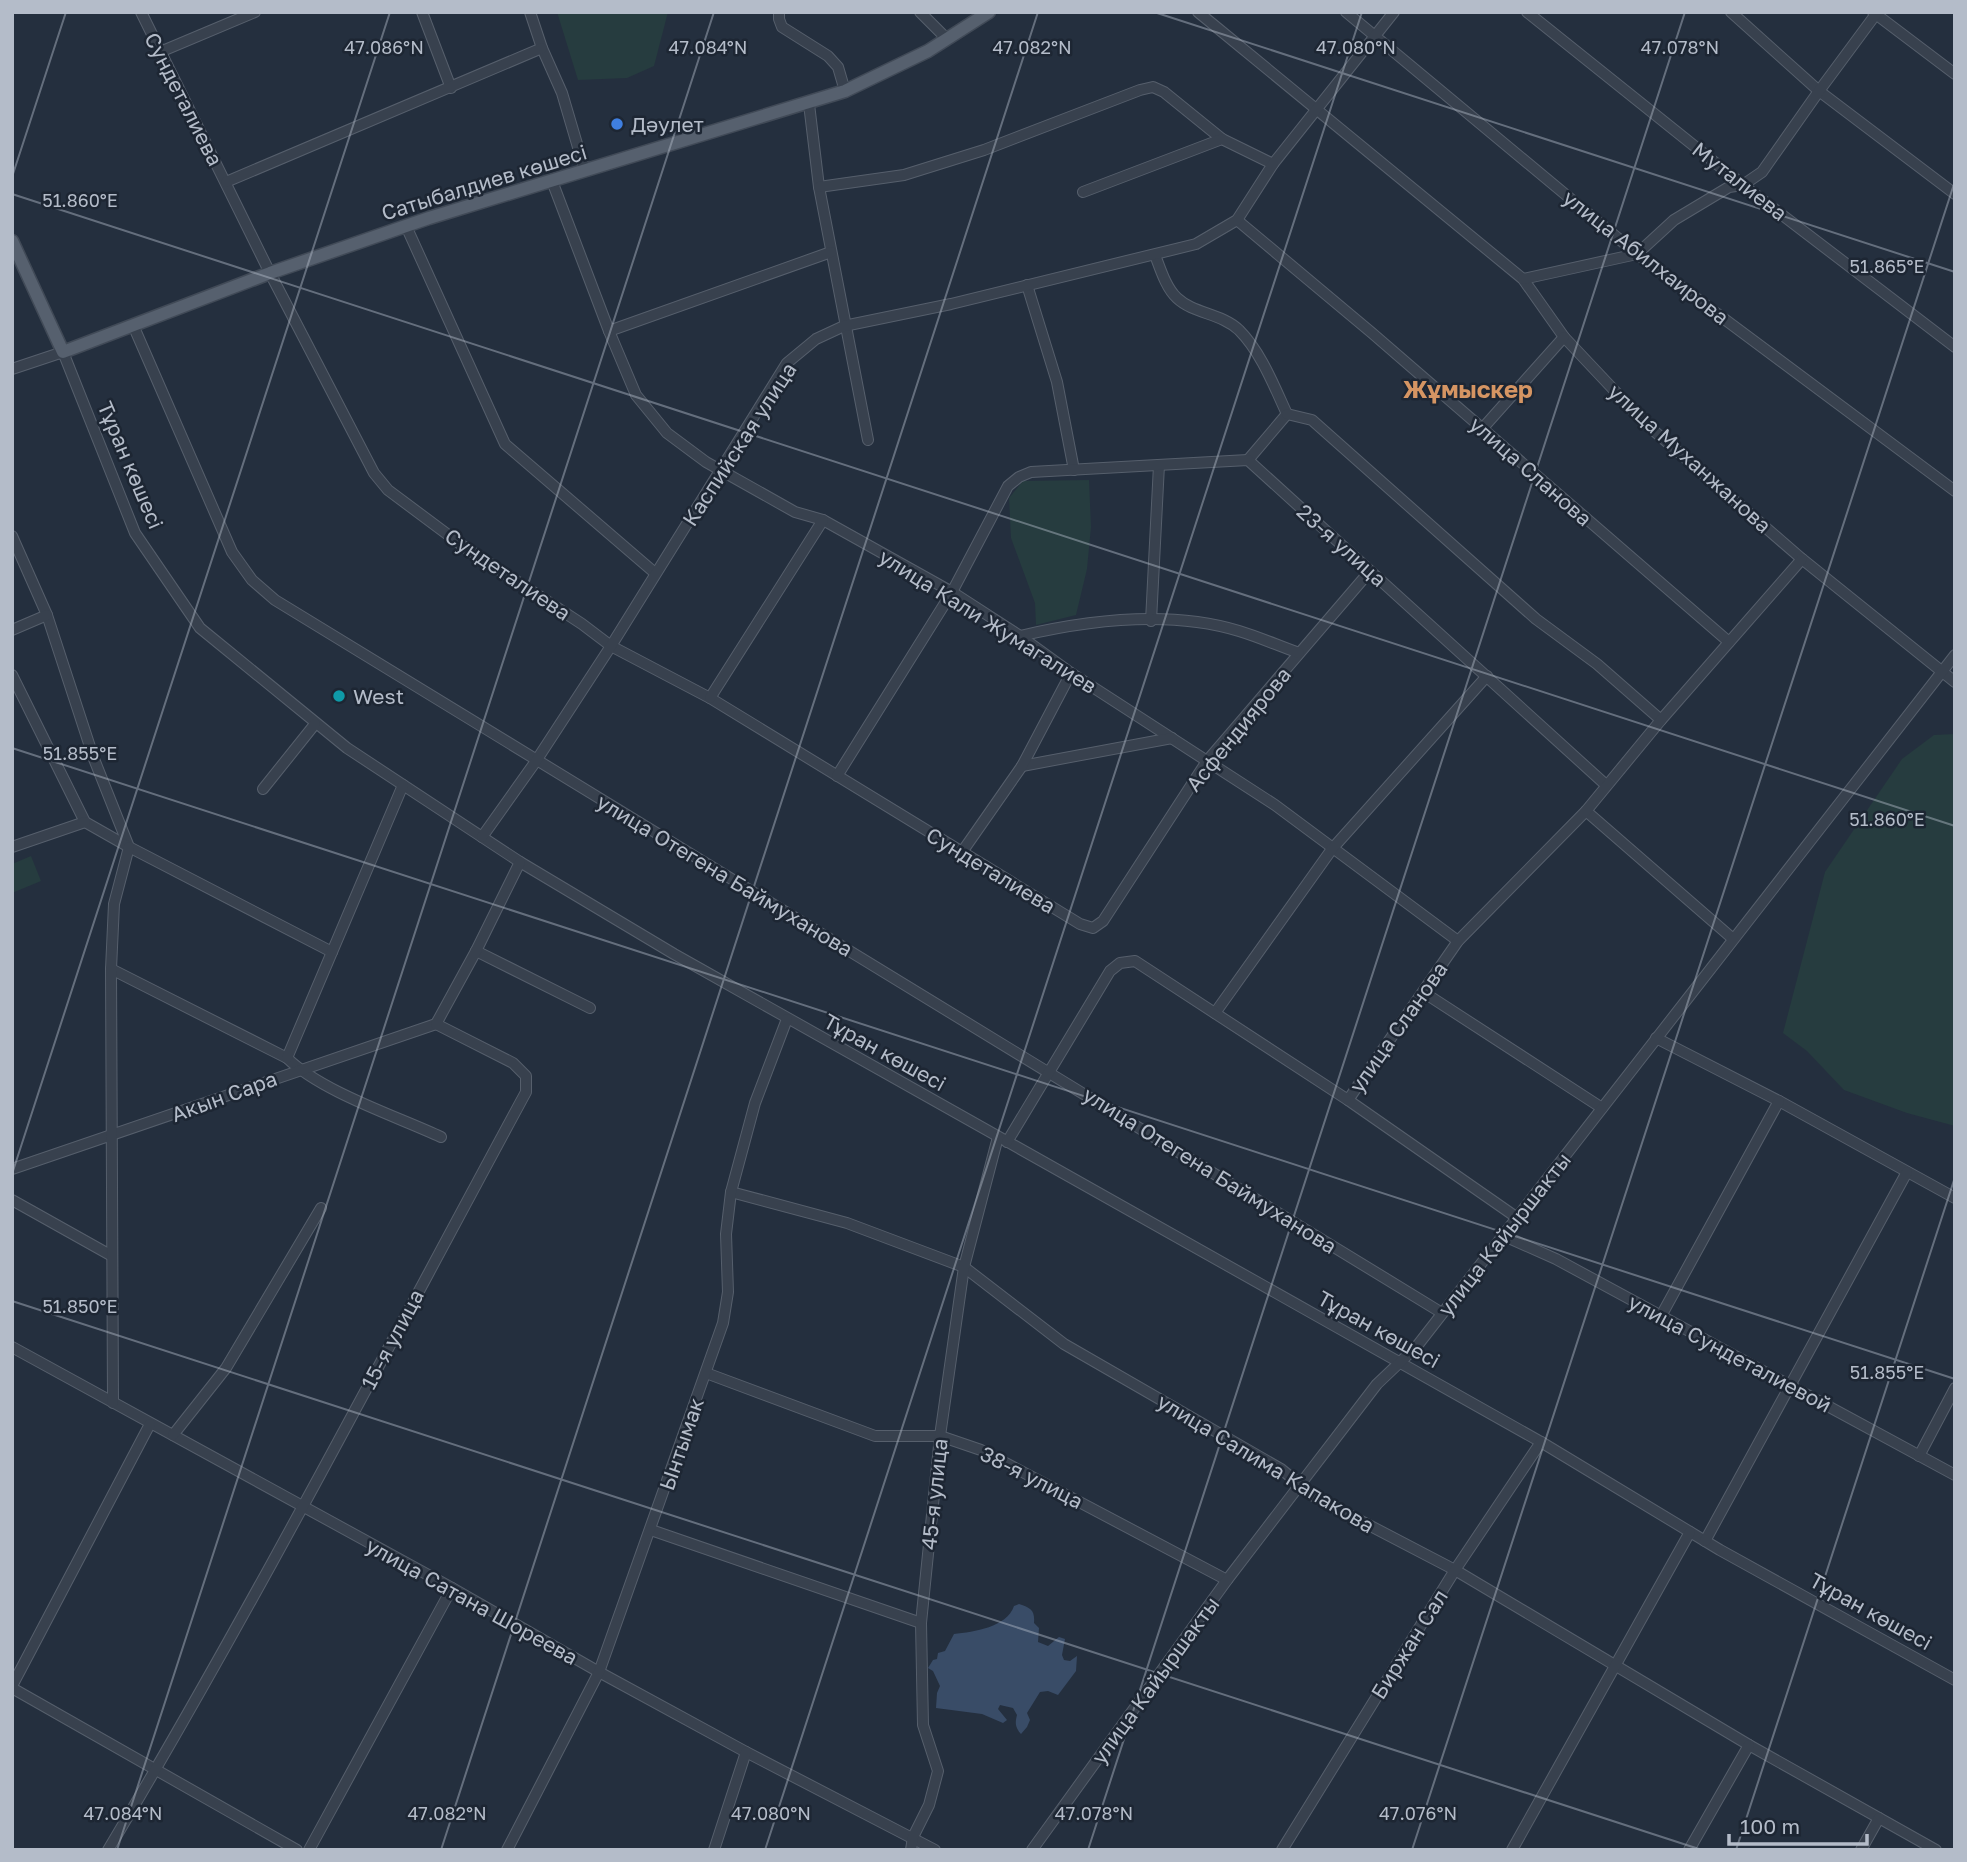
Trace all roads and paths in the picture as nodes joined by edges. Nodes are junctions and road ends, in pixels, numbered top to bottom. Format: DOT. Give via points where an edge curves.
graph roads {
  1 [pos="141,12"];
  2 [pos="255,12"];
  3 [pos="422,12"];
  4 [pos="530,12"];
  5 [pos="779,12"];
  6 [pos="920,12"];
  7 [pos="989,12"];
  8 [pos="1198,12"];
  9 [pos="1346,12"];
  10 [pos="1394,12"];
  11 [pos="1527,12"];
  12 [pos="1731,12"];
  13 [pos="1875,13"];
  14 [pos="1374,35"];
  15 [pos="947,39"];
  16 [pos="542,48"];
  17 [pos="160,52"];
  18 [pos="1955,74"];
  19 [pos="451,88"];
  20 [pos="845,91"];
  21 [pos="1819,91"];
  22 [pos="809,104"];
  23 [pos="1316,110"];
  24 [pos="1222,139"];
  25 [pos="1272,164"];
  26 [pos="585,171"];
  27 [pos="226,181"];
  28 [pos="552,181"];
  29 [pos="1743,185"];
  30 [pos="819,187"];
  31 [pos="1083,192"];
  32 [pos="1955,194"];
  33 [pos="1237,219"];
  34 [pos="406,226"];
  35 [pos="12,241"];
  36 [pos="831,252"];
  37 [pos="1637,254"];
  38 [pos="1155,255"];
  39 [pos="270,273"];
  40 [pos="1523,279"];
  41 [pos="1027,285"];
  42 [pos="133,325"];
  43 [pos="844,326"];
  44 [pos="609,331"];
  45 [pos="1564,337"];
  46 [pos="1955,347"];
  47 [pos="63,352"];
  48 [pos="12,369"];
  49 [pos="1287,414"];
  50 [pos="1482,429"];
  51 [pos="867,440"];
  52 [pos="1248,460"];
  53 [pos="1159,465"];
  54 [pos="722,470"];
  55 [pos="1074,470"];
  56 [pos="1955,491"];
  57 [pos="823,520"];
  58 [pos="12,536"];
  59 [pos="1802,559"];
  60 [pos="1370,571"];
  61 [pos="655,573"];
  62 [pos="951,592"];
  63 [pos="47,615"];
  64 [pos="1151,621"];
  65 [pos="12,630"];
  66 [pos="1020,636"];
  67 [pos="1729,642"];
  68 [pos="611,646"];
  69 [pos="1299,653"];
  70 [pos="1955,654"];
  71 [pos="1941,672"];
  72 [pos="1071,673"];
  73 [pos="12,675"];
  74 [pos="1487,676"];
  75 [pos="1955,682"];
  76 [pos="710,698"];
  77 [pos="1661,720"];
  78 [pos="315,724"];
  79 [pos="1171,738"];
  80 [pos="536,761"];
  81 [pos="1207,761"];
  82 [pos="1022,766"];
  83 [pos="837,776"];
  84 [pos="402,785"];
  85 [pos="1606,785"];
  86 [pos="263,789"];
  87 [pos="1586,811"];
  88 [pos="85,822"];
  89 [pos="482,837"];
  90 [pos="12,847"];
  91 [pos="129,848"];
  92 [pos="1332,849"];
  93 [pos="962,852"];
  94 [pos="520,862"];
  95 [pos="1093,928"];
  96 [pos="1732,938"];
  97 [pos="1458,941"];
  98 [pos="476,951"];
  99 [pos="332,952"];
  100 [pos="111,969"];
  101 [pos="1423,992"];
  102 [pos="590,1008"];
  103 [pos="1215,1013"];
  104 [pos="787,1019"];
  105 [pos="436,1024"];
  106 [pos="1657,1038"];
  107 [pos="288,1058"];
  108 [pos="299,1069"];
  109 [pos="1049,1071"];
  110 [pos="1348,1100"];
  111 [pos="1779,1101"];
  112 [pos="1602,1108"];
  113 [pos="112,1136"];
  114 [pos="441,1137"];
  115 [pos="1002,1139"];
  116 [pos="12,1169"];
  117 [pos="1907,1172"];
  118 [pos="732,1192"];
  119 [pos="1955,1198"];
  120 [pos="12,1200"];
  121 [pos="321,1208"];
  122 [pos="1516,1217"];
  123 [pos="1502,1236"];
  124 [pos="112,1256"];
  125 [pos="964,1267"];
  126 [pos="1442,1313"];
  127 [pos="1661,1316"];
  128 [pos="12,1347"];
  129 [pos="1398,1362"];
  130 [pos="706,1373"];
  131 [pos="1791,1385"];
  132 [pos="1955,1388"];
  133 [pos="113,1403"];
  134 [pos="150,1424"];
  135 [pos="173,1435"];
  136 [pos="940,1436"];
  137 [pos="1542,1442"];
  138 [pos="1919,1456"];
  139 [pos="1955,1475"];
  140 [pos="1301,1484"];
  141 [pos="302,1506"];
  142 [pos="651,1530"];
  143 [pos="1690,1532"];
  144 [pos="1704,1541"];
  145 [pos="1455,1570"];
  146 [pos="1227,1580"];
  147 [pos="452,1588"];
  148 [pos="921,1623"];
  149 [pos="1615,1665"];
  150 [pos="599,1672"];
  151 [pos="1955,1679"];
  152 [pos="12,1687"];
  153 [pos="1749,1745"];
  154 [pos="746,1752"];
  155 [pos="156,1770"];
  156 [pos="1879,1818"];
  157 [pos="913,1837"];
  158 [pos="108,1850"];
  159 [pos="297,1850"];
  160 [pos="309,1850"];
  161 [pos="507,1850"];
  162 [pos="714,1850"];
  163 [pos="911,1850"];
  164 [pos="934,1850"];
  165 [pos="1032,1850"];
  166 [pos="1282,1850"];
  167 [pos="1512,1850"];
  168 [pos="1689,1850"];
  169 [pos="1861,1850"];
  170 [pos="1936,1850"];
  1 -- 17 [label="street, Сундеталиева"];
  2 -- 17 [label="street"];
  3 -- 19 [label="street"];
  4 -- 16 [label="street"];
  5 -- 20 [label="street" via="782,27 838,67"];
  6 -- 15 [label="street"];
  7 -- 15 [label="main road, Сатыбалдиев көшесі"];
  8 -- 23 [label="street, улица Муханжанова"];
  9 -- 14 [label="street, улица Абилхаирова"];
  10 -- 14 [label="street, Каспийская улица"];
  11 -- 29 [label="street, Муталиева"];
  12 -- 21 [label="street"];
  13 -- 18 [label="street"];
  13 -- 21 [label="street"];
  14 -- 23 [label="street, Каспийская улица"];
  14 -- 37 [label="street, улица Абилхаирова"];
  15 -- 20 [label="main road, Сатыбалдиев көшесі"];
  16 -- 19 [label="street"];
  16 -- 26 [label="street" via="562,93"];
  17 -- 27 [label="street, Сундеталиева"];
  19 -- 27 [label="street"];
  20 -- 22 [label="main road, Сатыбалдиев көшесі"];
  21 -- 29 [label="street" via="1762,172"];
  21 -- 32 [label="street"];
  22 -- 26 [label="main road, Сатыбалдиев көшесі"];
  22 -- 30 [label="street"];
  23 -- 25 [label="street, Каспийская улица"];
  23 -- 40 [label="street, улица Муханжанова"];
  24 -- 25 [label="street"];
  24 -- 30 [label="street" via="1153,87 904,176"];
  24 -- 31 [label="street"];
  25 -- 33 [label="street, Каспийская улица"];
  26 -- 28 [label="main road, Сатыбалдиев көшесі"];
  27 -- 39 [label="street, Сундеталиева"];
  28 -- 34 [label="main road, Сатыбалдиев көшесі"];
  28 -- 44 [label="street, улица Кали Жумагалиев"];
  29 -- 37 [label="street" via="1729,187 1674,220"];
  29 -- 46 [label="street, Муталиева"];
  30 -- 36 [label="street"];
  33 -- 38 [label="street, Каспийская улица" via="1196,244"];
  33 -- 50 [label="street, улица Сланова"];
  34 -- 39 [label="main road, Сатыбалдиев көшесі"];
  34 -- 61 [label="street" via="505,444"];
  35 -- 47 [label="main road, Тұран көшесі"];
  36 -- 43 [label="street"];
  36 -- 44 [label="street"];
  37 -- 40 [label="street"];
  37 -- 56 [label="street, улица Абилхаирова"];
  38 -- 41 [label="street, Каспийская улица"];
  38 -- 49 [label="street" via="1176,298 1239,330 1264,366"];
  39 -- 42 [label="main road, Сатыбалдиев көшесі"];
  39 -- 68 [label="street, Сундеталиева" via="374,473 388,490"];
  40 -- 45 [label="street, улица Муханжанова"];
  41 -- 43 [label="street, Каспийская улица"];
  41 -- 55 [label="street" via="1057,382"];
  42 -- 47 [label="main road, Сатыбалдиев көшесі"];
  42 -- 80 [label="street, улица Отегена Баймуханова" via="232,552 252,580 275,600"];
  43 -- 51 [label="street"];
  43 -- 54 [label="street, Каспийская улица" via="816,339 787,363"];
  44 -- 54 [label="street, улица Кали Жумагалиев" via="636,396 667,433"];
  45 -- 50 [label="street"];
  45 -- 59 [label="street, улица Муханжанова" via="1646,424"];
  47 -- 48 [label="street"];
  47 -- 78 [label="street, Тұран көшесі" via="135,533 200,628"];
  49 -- 52 [label="street"];
  49 -- 77 [label="street" via="1312,420 1536,619"];
  50 -- 67 [label="street, улица Сланова"];
  52 -- 53 [label="street"];
  52 -- 60 [label="street, 23-я улица"];
  53 -- 55 [label="street"];
  53 -- 64 [label="street"];
  54 -- 57 [label="street, улица Кали Жумагалиев" via="795,512"];
  54 -- 61 [label="street, Каспийская улица"];
  55 -- 62 [label="street" via="1031,472 1008,486"];
  57 -- 62 [label="street, улица Кали Жумагалиев"];
  57 -- 76 [label="street"];
  58 -- 63 [label="street"];
  59 -- 67 [label="street, улица Сланова"];
  59 -- 71 [label="street, улица Муханжанова"];
  60 -- 69 [label="street, Асфендиярова"];
  60 -- 74 [label="street, 23-я улица"];
  61 -- 68 [label="street, Каспийская улица"];
  62 -- 66 [label="street, улица Кали Жумагалиев"];
  62 -- 83 [label="street"];
  63 -- 65 [label="street"];
  63 -- 91 [label="street"];
  64 -- 66 [label="street" via="1097,621"];
  64 -- 69 [label="street" via="1237,630"];
  66 -- 72 [label="street, улица Кали Жумагалиев"];
  67 -- 77 [label="street, улица Сланова"];
  68 -- 76 [label="street, Сундеталиева"];
  68 -- 80 [label="street, Каспийская улица"];
  69 -- 81 [label="street, Асфендиярова"];
  70 -- 71 [label="street, улица Кайыршакты"];
  71 -- 75 [label="street, улица Муханжанова"];
  71 -- 96 [label="street, улица Кайыршакты"];
  72 -- 79 [label="street, улица Кали Жумагалиев"];
  72 -- 82 [label="street"];
  73 -- 88 [label="street"];
  74 -- 85 [label="street, 23-я улица"];
  74 -- 92 [label="street"];
  76 -- 83 [label="street, Сундеталиева"];
  77 -- 85 [label="street, улица Сланова"];
  78 -- 84 [label="street, Тұран көшесі"];
  78 -- 86 [label="street"];
  79 -- 81 [label="street, улица Кали Жумагалиев"];
  79 -- 82 [label="street"];
  80 -- 89 [label="street, Каспийская улица"];
  80 -- 109 [label="street, улица Отегена Баймуханова"];
  81 -- 92 [label="street, улица Кали Жумагалиев"];
  81 -- 95 [label="street, Асфендиярова" via="1103,921"];
  82 -- 93 [label="street"];
  83 -- 93 [label="street, Сундеталиева"];
  84 -- 89 [label="street, Тұран көшесі"];
  84 -- 99 [label="street"];
  85 -- 87 [label="street, улица Сланова"];
  87 -- 96 [label="street"];
  87 -- 97 [label="street, улица Сланова"];
  88 -- 90 [label="street"];
  88 -- 91 [label="street"];
  89 -- 94 [label="street, Тұран көшесі"];
  91 -- 99 [label="street"];
  91 -- 100 [label="street" via="114,904"];
  92 -- 97 [label="street, улица Кали Жумагалиев"];
  92 -- 103 [label="street"];
  93 -- 95 [label="street, Сундеталиева"];
  94 -- 98 [label="street"];
  94 -- 104 [label="street, Тұран көшесі"];
  96 -- 106 [label="street, улица Кайыршакты"];
  97 -- 101 [label="street, улица Сланова"];
  98 -- 102 [label="street"];
  98 -- 105 [label="street"];
  99 -- 107 [label="street"];
  100 -- 107 [label="street"];
  100 -- 113 [label="street"];
  101 -- 110 [label="street, улица Сланова"];
  101 -- 112 [label="street"];
  103 -- 109 [label="street" via="1135,961 1120,963 1110,971"];
  103 -- 110 [label="street"];
  104 -- 115 [label="street, Тұран көшесі"];
  104 -- 118 [label="street, Ынтымак" via="755,1103"];
  105 -- 108 [label="street, Акын Сара"];
  105 -- 141 [label="street, 15-я улица" via="513,1063 526,1076 526,1092"];
  106 -- 111 [label="street"];
  106 -- 112 [label="street, улица Кайыршакты"];
  107 -- 108 [label="street"];
  108 -- 113 [label="street, Акын Сара"];
  108 -- 114 [label="street"];
  109 -- 115 [label="street"];
  109 -- 126 [label="street, улица Отегена Баймуханова"];
  110 -- 122 [label="street"];
  111 -- 117 [label="street"];
  111 -- 127 [label="street"];
  112 -- 122 [label="street, улица Кайыршакты"];
  113 -- 116 [label="street, Акын Сара"];
  113 -- 124 [label="street"];
  115 -- 125 [label="street, 45-я улица"];
  115 -- 129 [label="street, Тұран көшесі"];
  117 -- 119 [label="street"];
  117 -- 131 [label="street"];
  118 -- 125 [label="street, улица Салима Капакова" via="847,1223"];
  118 -- 130 [label="street, Ынтымак" via="726,1234 728,1293"];
  120 -- 124 [label="street"];
  121 -- 135 [label="street" via="226,1368"];
  122 -- 123 [label="street, улица Кайыршакты"];
  123 -- 126 [label="street, улица Кайыршакты"];
  123 -- 127 [label="street, улица Сундеталиевой" via="1556,1259"];
  124 -- 133 [label="street"];
  125 -- 136 [label="street, 45-я улица"];
  125 -- 140 [label="street, улица Салима Капакова" via="1064,1344"];
  126 -- 129 [label="street, улица Кайыршакты"];
  127 -- 131 [label="street, улица Сундеталиевой"];
  128 -- 133 [label="street, улица Сатана Шореева"];
  129 -- 137 [label="street, Тұран көшесі"];
  129 -- 140 [label="street, улица Кайыршакты"];
  130 -- 136 [label="street, 38-я улица" via="876,1436"];
  130 -- 142 [label="street, Ынтымак"];
  131 -- 138 [label="street, улица Сундеталиевой"];
  131 -- 144 [label="street"];
  132 -- 138 [label="street"];
  133 -- 134 [label="street, улица Сатана Шореева"];
  134 -- 135 [label="street, улица Сатана Шореева"];
  134 -- 152 [label="street"];
  135 -- 141 [label="street, улица Сатана Шореева"];
  136 -- 146 [label="street, 38-я улица" via="981,1450"];
  136 -- 148 [label="street, 45-я улица"];
  137 -- 143 [label="street, Тұран көшесі"];
  137 -- 145 [label="street, Биржан Сал"];
  138 -- 139 [label="street, улица Сундеталиевой"];
  140 -- 145 [label="street, улица Салима Капакова" via="1315,1497"];
  140 -- 146 [label="street, улица Кайыршакты"];
  141 -- 147 [label="street, улица Сатана Шореева"];
  141 -- 155 [label="street, 15-я улица"];
  142 -- 148 [label="street"];
  142 -- 150 [label="street, Ынтымак"];
  143 -- 144 [label="street, Тұран көшесі"];
  143 -- 149 [label="street"];
  144 -- 151 [label="street, Тұран көшесі"];
  145 -- 149 [label="street, улица Салима Капакова"];
  145 -- 166 [label="street, Биржан Сал"];
  146 -- 165 [label="street, улица Кайыршакты"];
  147 -- 150 [label="street, улица Сатана Шореева"];
  147 -- 160 [label="street"];
  148 -- 157 [label="street, 45-я улица" via="923,1725 938,1771 929,1805"];
  149 -- 153 [label="street, улица Салима Капакова"];
  149 -- 167 [label="street"];
  150 -- 154 [label="street, улица Сатана Шореева"];
  150 -- 161 [label="street, Ынтымак"];
  152 -- 155 [label="street"];
  153 -- 156 [label="street, улица Салима Капакова"];
  153 -- 168 [label="street"];
  154 -- 157 [label="street, улица Сатана Шореева"];
  154 -- 162 [label="street"];
  155 -- 158 [label="street, 15-я улица"];
  155 -- 159 [label="street"];
  156 -- 169 [label="street"];
  156 -- 170 [label="street, улица Салима Капакова"];
  157 -- 163 [label="street, 45-я улица"];
  157 -- 164 [label="street, улица Сатана Шореева"];
}
